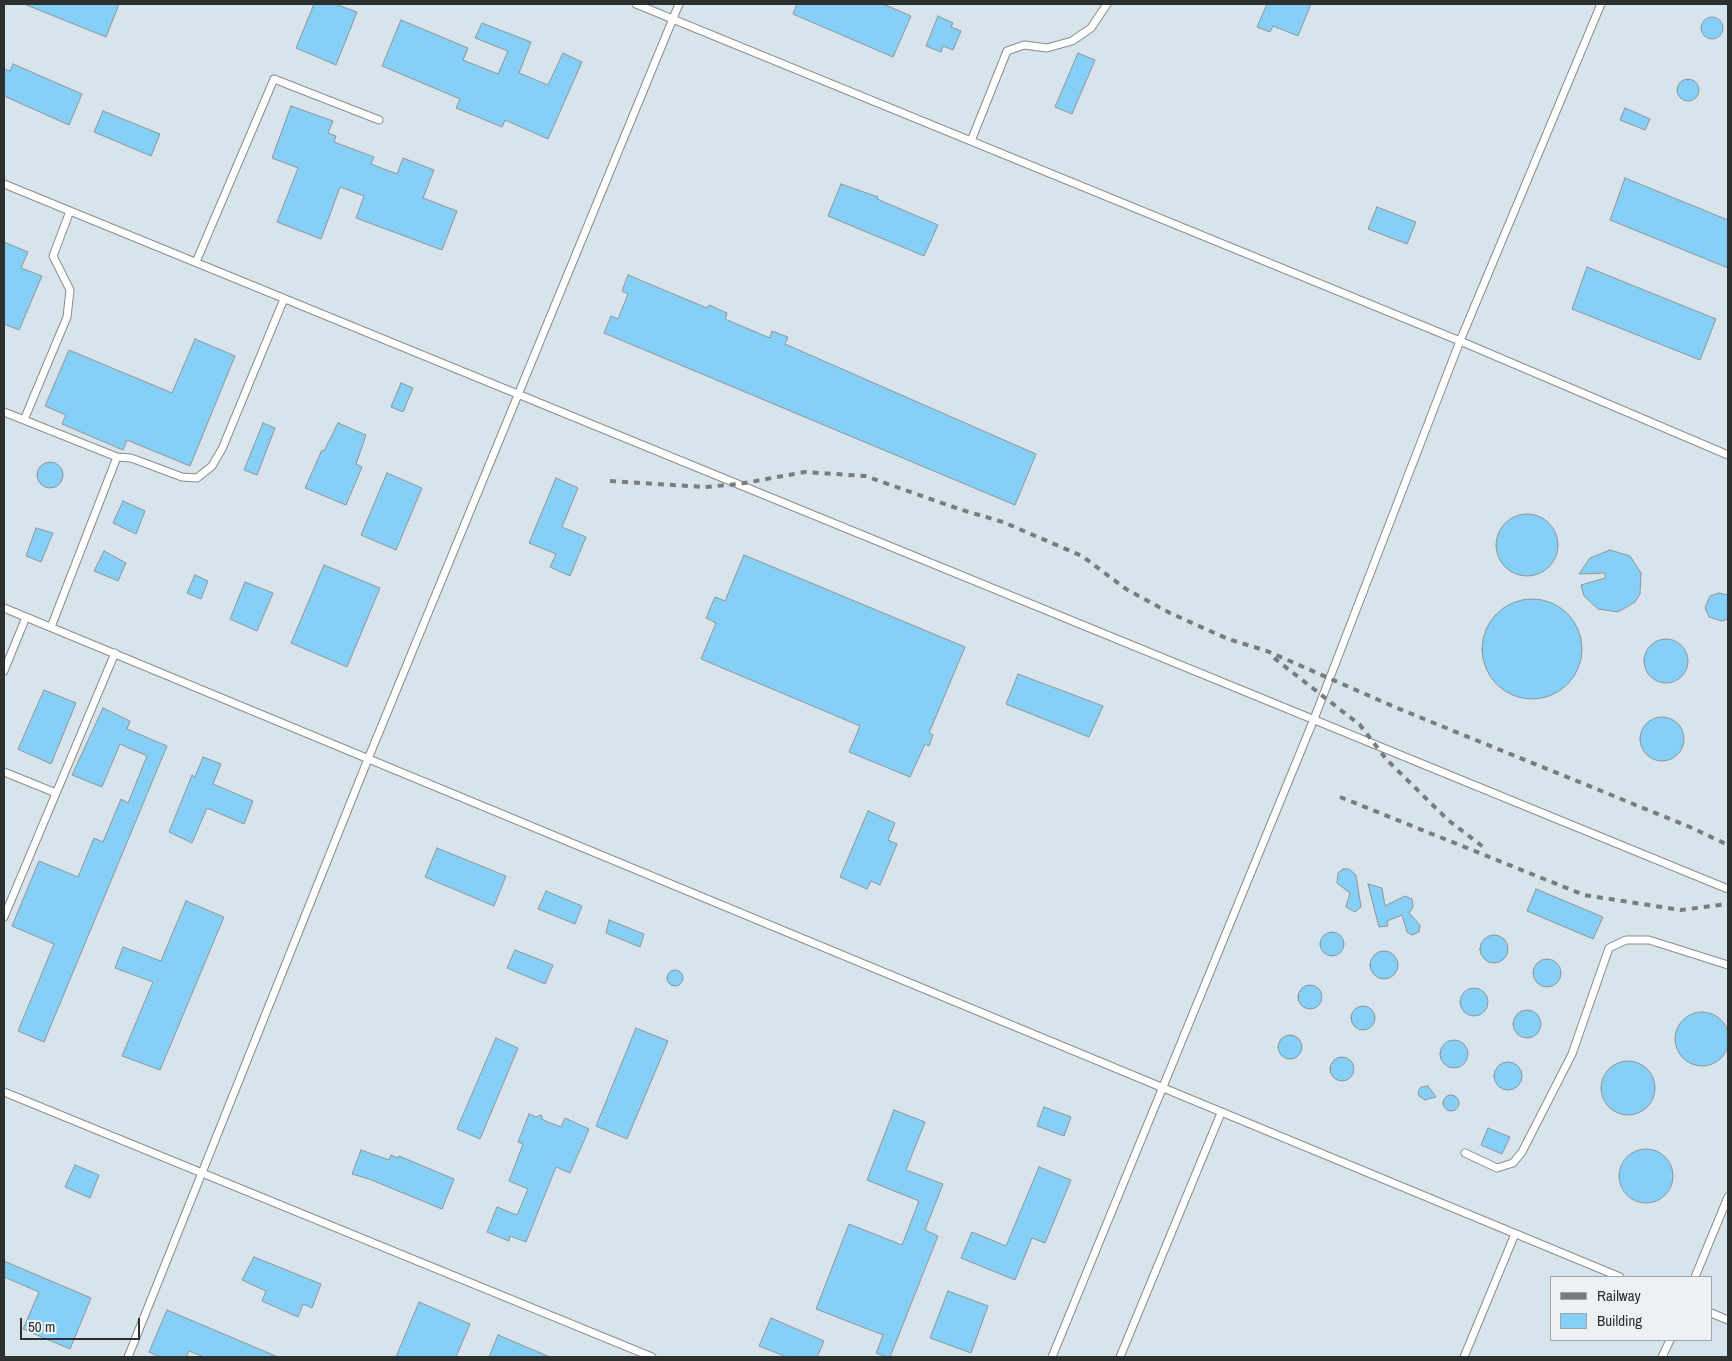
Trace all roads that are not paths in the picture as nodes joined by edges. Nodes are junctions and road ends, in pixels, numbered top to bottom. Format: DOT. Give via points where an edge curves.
graph roads {
  1 [pos="636,4"];
  2 [pos="678,4"];
  3 [pos="1107,4"];
  4 [pos="1601,4"];
  5 [pos="672,19"];
  6 [pos="379,120"];
  7 [pos="971,141"];
  8 [pos="4,184"];
  9 [pos="70,211"];
  10 [pos="196,262"];
  11 [pos="284,298"];
  12 [pos="1460,341"];
  13 [pos="518,394"];
  14 [pos="4,412"];
  15 [pos="24,420"];
  16 [pos="1728,455"];
  17 [pos="116,457"];
  18 [pos="4,608"];
  19 [pos="26,617"];
  20 [pos="51,627"];
  21 [pos="115,653"];
  22 [pos="4,671"];
  23 [pos="1314,718"];
  24 [pos="368,759"];
  25 [pos="4,772"];
  26 [pos="56,793"];
  27 [pos="1728,889"];
  28 [pos="4,917"];
  29 [pos="1728,965"];
  30 [pos="1164,1089"];
  31 [pos="4,1092"];
  32 [pos="1221,1113"];
  33 [pos="1465,1153"];
  34 [pos="202,1173"];
  35 [pos="1728,1197"];
  36 [pos="1515,1234"];
  37 [pos="1618,1276"];
  38 [pos="1695,1276"];
  39 [pos="1712,1313"];
  40 [pos="1728,1320"];
  41 [pos="1670,1341"];
  42 [pos="128,1357"];
  43 [pos="652,1357"];
  44 [pos="1052,1357"];
  45 [pos="1120,1357"];
  46 [pos="1464,1357"];
  47 [pos="1662,1357"];
  1 -- 5 [label="lane"];
  2 -- 5 [label="lane"];
  3 -- 7 [label="lane" via="1092,28 1072,41 1047,48 1024,45 1008,51"];
  4 -- 12 [label="lane"];
  5 -- 7 [label="lane"];
  5 -- 13 [label="lane"];
  6 -- 10 [label="lane" via="274,79"];
  7 -- 12 [label="lane"];
  8 -- 9 [label="lane"];
  9 -- 10 [label="lane"];
  9 -- 15 [label="lane" via="53,256 70,290 67,317"];
  10 -- 11 [label="lane"];
  11 -- 13 [label="lane"];
  11 -- 17 [label="lane" via="212,466 197,478 182,478 131,458"];
  12 -- 16 [label="lane"];
  12 -- 23 [label="lane"];
  13 -- 23 [label="lane"];
  13 -- 24 [label="lane"];
  14 -- 15 [label="lane"];
  15 -- 17 [label="lane"];
  17 -- 20 [label="lane"];
  18 -- 19 [label="lane"];
  19 -- 20 [label="lane"];
  19 -- 22 [label="lane"];
  20 -- 21 [label="lane"];
  21 -- 24 [label="lane"];
  21 -- 26 [label="lane"];
  23 -- 27 [label="lane"];
  23 -- 30 [label="lane"];
  24 -- 30 [label="lane"];
  24 -- 34 [label="lane"];
  25 -- 26 [label="lane"];
  26 -- 28 [label="lane"];
  29 -- 33 [label="lane" via="1649,940 1626,940 1609,948 1572,1054 1522,1152 1513,1163 1497,1168"];
  30 -- 32 [label="lane"];
  30 -- 44 [label="lane"];
  31 -- 34 [label="lane"];
  32 -- 36 [label="lane"];
  32 -- 45 [label="lane"];
  34 -- 42 [label="lane"];
  34 -- 43 [label="lane"];
  35 -- 38 [label="lane"];
  36 -- 37 [label="lane"];
  36 -- 46 [label="lane"];
  39 -- 40 [label="lane"];
  41 -- 47 [label="lane"];
}
